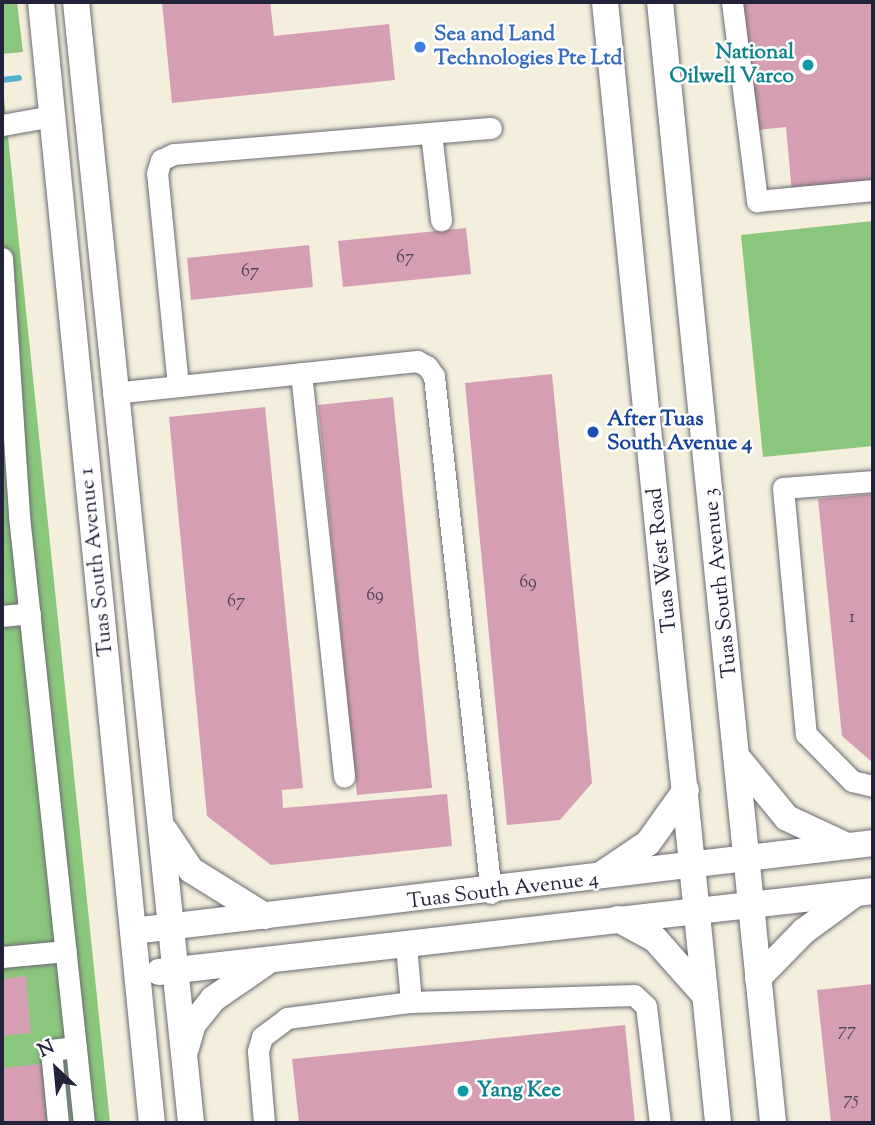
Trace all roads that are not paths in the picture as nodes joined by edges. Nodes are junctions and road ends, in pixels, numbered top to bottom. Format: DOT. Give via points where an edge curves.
graph roads {
  1 [pos="41,2"];
  2 [pos="76,2"];
  3 [pos="605,2"];
  4 [pos="660,2"];
  5 [pos="732,2"];
  6 [pos="52,116"];
  7 [pos="2,125"];
  8 [pos="491,128"];
  9 [pos="431,133"];
  10 [pos="873,190"];
  11 [pos="441,220"];
  12 [pos="2,258"];
  13 [pos="301,373"];
  14 [pos="178,386"];
  15 [pos="113,393"];
  16 [pos="873,481"];
  17 [pos="11,513"];
  18 [pos="30,613"];
  19 [pos="2,616"];
  20 [pos="741,762"];
  21 [pos="344,777"];
  22 [pos="873,786"];
  23 [pos="686,790"];
  24 [pos="163,827"];
  25 [pos="873,843"];
  26 [pos="845,845"];
  27 [pos="750,859"];
  28 [pos="693,866"];
  29 [pos="591,880"];
  30 [pos="865,892"];
  31 [pos="491,893"];
  32 [pos="749,903"];
  33 [pos="692,911"];
  34 [pos="265,916"];
  35 [pos="618,919"];
  36 [pos="173,927"];
  37 [pos="133,931"];
  38 [pos="406,945"];
  39 [pos="66,951"];
  40 [pos="2,957"];
  41 [pos="272,960"];
  42 [pos="176,970"];
  43 [pos="137,975"];
  44 [pos="758,978"];
  45 [pos="704,993"];
  46 [pos="411,1002"];
  47 [pos="76,1047"];
  48 [pos="185,1051"];
  49 [pos="58,1123"];
  50 [pos="84,1123"];
  51 [pos="152,1123"];
  52 [pos="191,1123"];
  53 [pos="264,1123"];
  54 [pos="660,1123"];
  55 [pos="718,1123"];
  56 [pos="773,1123"];
  1 -- 6 [label="main road, Tuas South Avenue 1"];
  2 -- 15 [label="main road, Tuas South Avenue 1"];
  3 -- 23 [label="main road, Tuas West Road"];
  4 -- 20 [label="main road, Tuas South Avenue 3"];
  5 -- 10 [label="lane" via="757,201"];
  6 -- 7 [label="lane"];
  6 -- 37 [label="main road, Tuas South Avenue 1"];
  8 -- 9 [label="lane"];
  9 -- 11 [label="lane"];
  9 -- 14 [label="lane" via="161,160 157,173"];
  12 -- 17 [label="lane"];
  13 -- 14 [label="lane"];
  13 -- 21 [label="lane"];
  13 -- 31 [label="lane" via="417,361 434,376"];
  14 -- 15 [label="lane"];
  15 -- 24 [label="main road, Tuas South Avenue 1"];
  16 -- 22 [label="lane" via="783,488 806,734 852,781"];
  17 -- 18 [label="lane"];
  18 -- 19 [label="lane"];
  18 -- 39 [label="lane"];
  20 -- 26 [label="main road" via="787,818"];
  20 -- 27 [label="main road, Tuas South Avenue 3"];
  23 -- 28 [label="main road, Tuas West Road"];
  23 -- 29 [label="main road" via="648,843"];
  24 -- 34 [label="main road" via="191,870"];
  24 -- 36 [label="main road, Tuas South Avenue 1"];
  25 -- 26 [label="main road, Tuas South Avenue 4"];
  26 -- 27 [label="main road, Tuas South Avenue 4"];
  27 -- 28 [label="main road, Tuas South Avenue 4"];
  27 -- 32 [label="main road, Tuas South Avenue 3"];
  28 -- 29 [label="main road, Tuas South Avenue 4"];
  28 -- 33 [label="main road, Tuas West Road"];
  29 -- 31 [label="main road, Tuas South Avenue 4"];
  30 -- 32 [label="main road, Tuas South Avenue 4"];
  30 -- 44 [label="main road" via="804,931"];
  31 -- 34 [label="main road, Tuas South Avenue 4"];
  32 -- 33 [label="main road, Tuas South Avenue 4"];
  32 -- 44 [label="main road, Tuas South Avenue 3"];
  33 -- 35 [label="main road, Tuas South Avenue 4"];
  33 -- 45 [label="main road"];
  34 -- 36 [label="main road, Tuas South Avenue 4"];
  35 -- 38 [label="main road, Tuas South Avenue 4"];
  35 -- 45 [label="main road" via="656,939"];
  36 -- 37 [label="main road, Tuas South Avenue 4"];
  36 -- 42 [label="main road, Tuas South Avenue 1"];
  37 -- 43 [label="main road, Tuas South Avenue 1"];
  38 -- 41 [label="main road, Tuas South Avenue 4"];
  38 -- 46 [label="lane"];
  39 -- 40 [label="lane"];
  39 -- 47 [label="lane"];
  41 -- 42 [label="main road, Tuas South Avenue 4"];
  41 -- 48 [label="main road" via="213,999 193,1024"];
  42 -- 43 [label="main road, Tuas South Avenue 4"];
  42 -- 48 [label="main road, Tuas South Avenue 1"];
  43 -- 51 [label="main road, Tuas South Avenue 1"];
  44 -- 56 [label="main road, Tuas South Avenue 3"];
  45 -- 55 [label="main road"];
  46 -- 53 [label="lane" via="275,1025 258,1051"];
  46 -- 54 [label="lane" via="634,995 646,1006"];
  47 -- 49 [label="lane" via="51,1050"];
  47 -- 50 [label="lane"];
  48 -- 52 [label="main road"];
}
